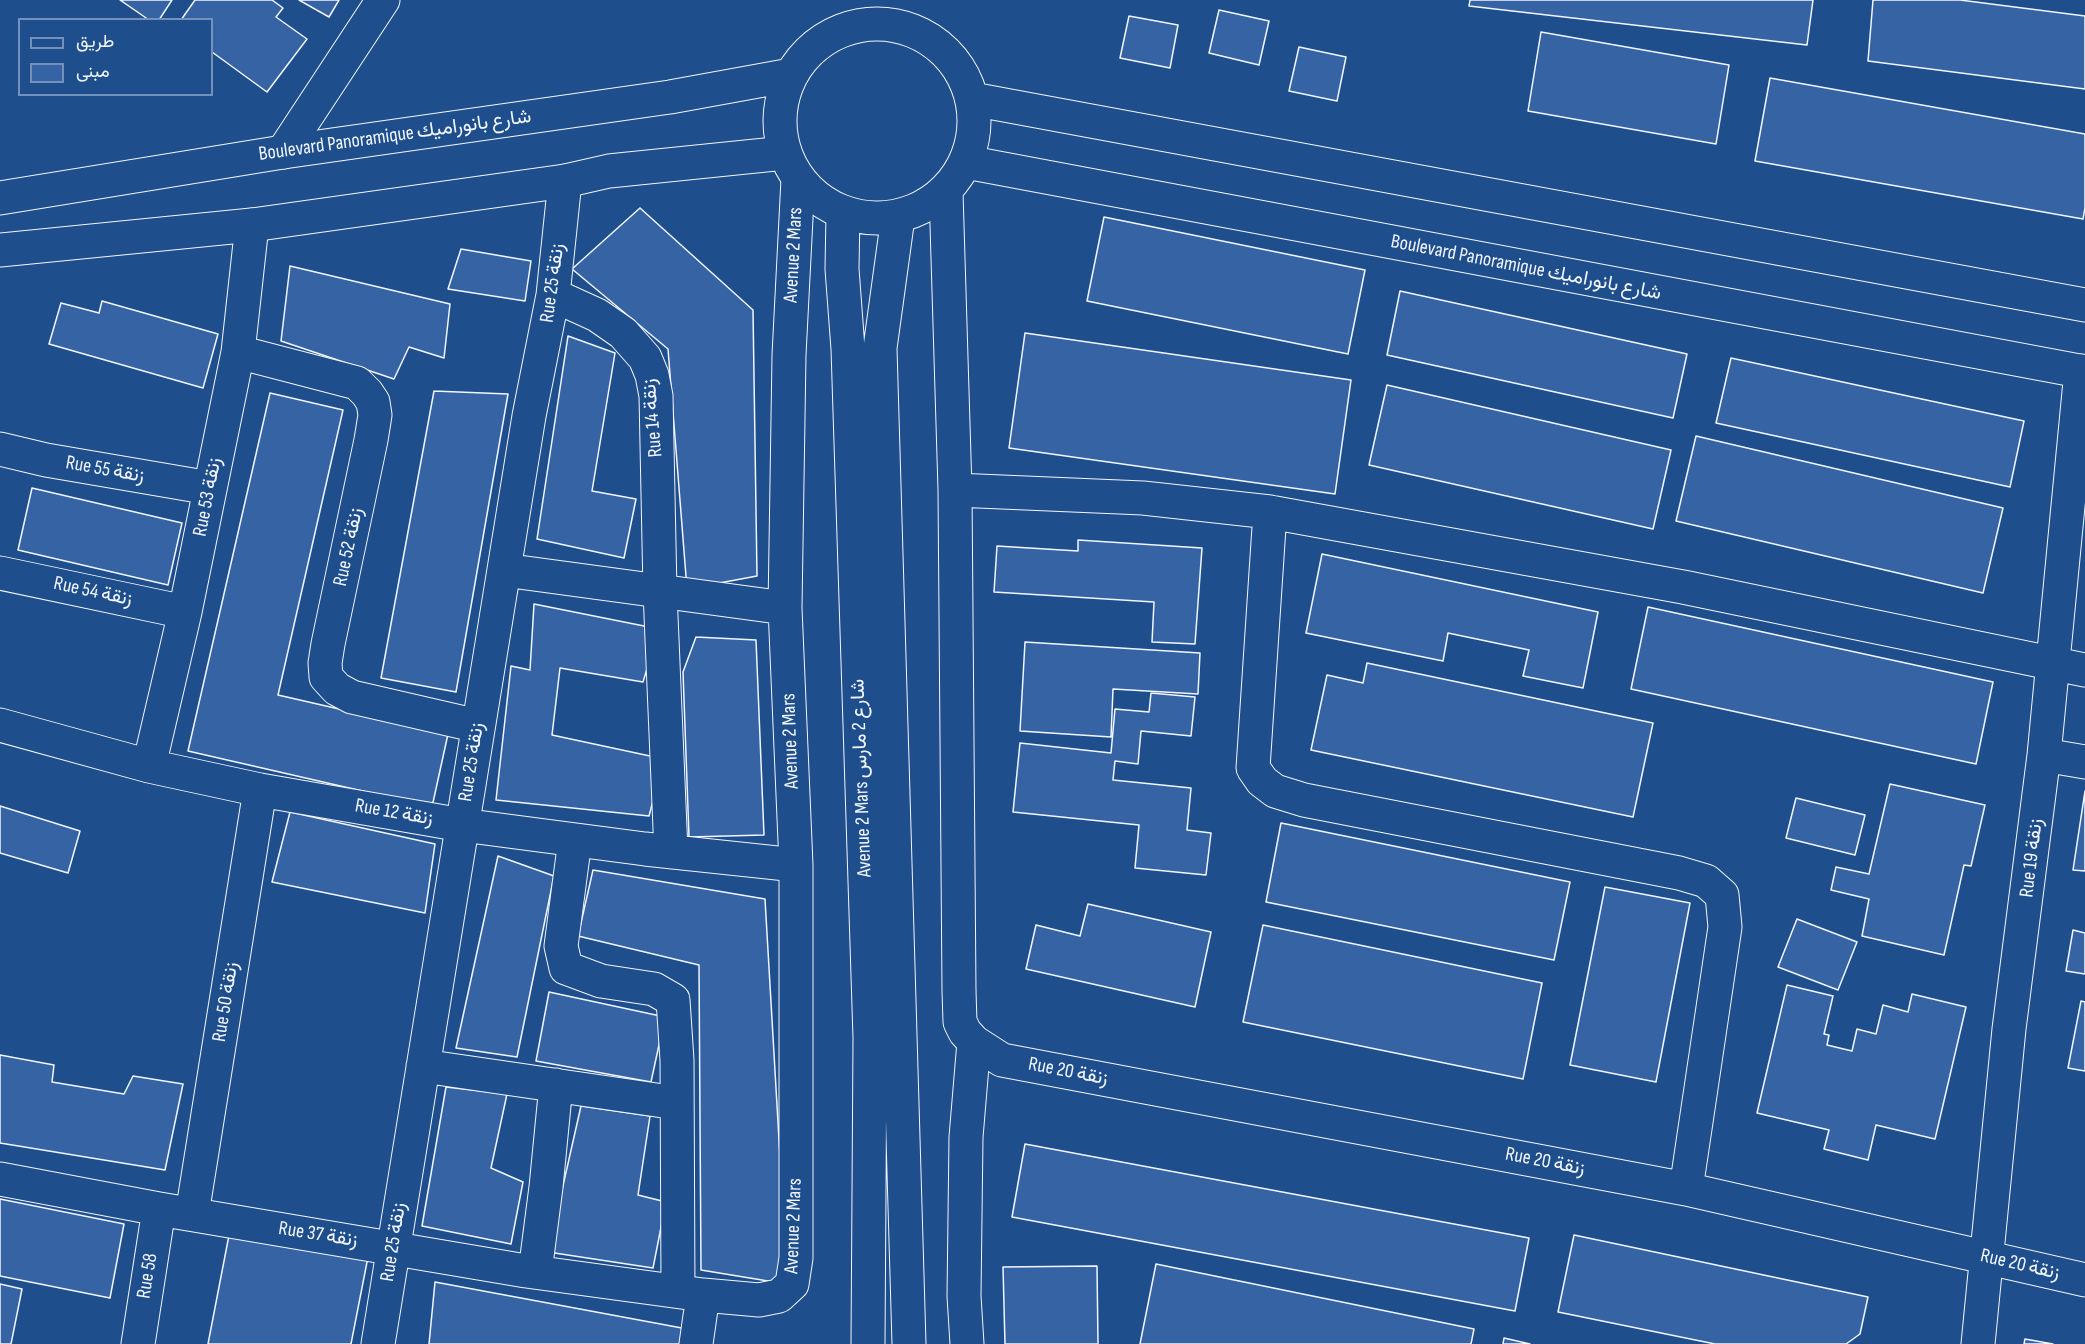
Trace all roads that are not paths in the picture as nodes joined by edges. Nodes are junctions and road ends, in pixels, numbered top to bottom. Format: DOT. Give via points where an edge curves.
graph roads {
  1 [pos="383,0"];
  2 [pos="870,12"];
  3 [pos="791,75"];
  4 [pos="972,99"];
  5 [pos="283,152"];
  6 [pos="966,162"];
  7 [pos="791,166"];
  8 [pos="566,181"];
  9 [pos="946,192"];
  10 [pos="0,198"];
  11 [pos="843,213"];
  12 [pos="898,217"];
  13 [pos="252,225"];
  14 [pos="0,250"];
  15 [pos="553,295"];
  16 [pos="2085,305"];
  17 [pos="238,352"];
  18 [pos="2083,372"];
  19 [pos="0,449"];
  20 [pos="210,488"];
  21 [pos="955,490"];
  22 [pos="1270,512"];
  23 [pos="504,570"];
  24 [pos="0,573"];
  25 [pos="660,592"];
  26 [pos="785,609"];
  27 [pos="185,612"];
  28 [pos="2052,663"];
  29 [pos="2085,670"];
  30 [pos="0,725"];
  31 [pos="478,726"];
  32 [pos="2044,755"];
  33 [pos="2085,762"];
  34 [pos="148,766"];
  35 [pos="260,790"];
  36 [pos="462,825"];
  37 [pos="574,840"];
  38 [pos="671,852"];
  39 [pos="795,865"];
  40 [pos="974,1042"];
  41 [pos="423,1066"];
  42 [pos="556,1085"];
  43 [pos="677,1103"];
  44 [pos="0,1179"];
  45 [pos="1686,1189"];
  46 [pos="159,1209"];
  47 [pos="192,1214"];
  48 [pos="394,1247"];
  49 [pos="1988,1258"];
  50 [pos="535,1272"];
  51 [pos="2085,1280"];
  52 [pos="691,1293"];
  53 [pos="779,1296"];
  54 [pos="138,1344"];
  55 [pos="378,1344"];
  56 [pos="696,1344"];
  57 [pos="868,1344"];
  58 [pos="909,1344"];
  59 [pos="967,1344"];
  60 [pos="1978,1344"];
  1 -- 5 [label="street"];
  2 -- 3 [label="street" via="824,39 805,55"];
  2 -- 4 [label="street" via="924,35 946,51 962,73"];
  3 -- 5 [label="street, Boulevard Panoramique شارع بانوراميك" via="670,97"];
  3 -- 7 [label="street" via="781,100 779,127"];
  4 -- 6 [label="street" via="975,131"];
  4 -- 16 [label="street"];
  5 -- 10 [label="street, Boulevard Panoramique شارع بانوراميك"];
  6 -- 9 [label="street"];
  6 -- 18 [label="street, Boulevard Panoramique شارع بانوراميك"];
  7 -- 8 [label="street" via="620,169"];
  7 -- 11 [label="street" via="818,200"];
  7 -- 26 [label="street, Avenue 2 Mars"];
  8 -- 13 [label="street"];
  8 -- 15 [label="street, Rue 25 زنقة"];
  9 -- 12 [label="street" via="924,208"];
  9 -- 21 [label="street"];
  11 -- 12 [label="street" via="864,219"];
  11 -- 57 [label="street, Avenue 2 Mars شارع 2 مارس" via="870,1038"];
  12 -- 58 [label="street, Avenue 2 Mars شارع 2 مارس" via="880,348"];
  13 -- 14 [label="street"];
  13 -- 17 [label="street, Rue 53 زنقة"];
  15 -- 23 [label="street, Rue 25 زنقة"];
  15 -- 25 [label="street, Rue 14 زنقة" via="597,315 623,333 645,358 652,375 656,396"];
  17 -- 20 [label="street, Rue 53 زنقة"];
  17 -- 31 [label="street, Rue 52 زنقة" via="357,383 373,402 371,440 328,644 326,677 352,698"];
  18 -- 28 [label="street, Rue 19 زنقة"];
  19 -- 20 [label="street, Rue 55 زنقة"];
  20 -- 27 [label="street, Rue 53 زنقة"];
  21 -- 22 [label="street" via="1143,498"];
  21 -- 40 [label="street" via="960,1022"];
  22 -- 28 [label="street" via="1683,587"];
  22 -- 45 [label="street" via="1253,768 1262,781 1275,791 1304,800 1679,873 1706,881 1722,895 1725,927"];
  23 -- 25 [label="street"];
  23 -- 31 [label="street, Rue 25 زنقة"];
  24 -- 27 [label="street, Rue 54 زنقة"];
  25 -- 26 [label="street"];
  25 -- 38 [label="street, Rue 14 زنقة"];
  26 -- 39 [label="street, Avenue 2 Mars"];
  27 -- 34 [label="street, Rue 53 زنقة"];
  28 -- 29 [label="street"];
  28 -- 32 [label="street, Rue 19 زنقة"];
  30 -- 34 [label="street, Rue 12 زنقة"];
  31 -- 36 [label="street, Rue 25 زنقة"];
  32 -- 33 [label="street"];
  32 -- 49 [label="street, Rue 19 زنقة" via="2009,1029"];
  34 -- 35 [label="street, Rue 12 زنقة"];
  35 -- 36 [label="street, Rue 12 زنقة"];
  35 -- 47 [label="street, Rue 50 زنقة"];
  36 -- 37 [label="street, Rue 12 زنقة"];
  36 -- 41 [label="street, Rue 25 زنقة"];
  37 -- 38 [label="street, Rue 12 زنقة"];
  37 -- 43 [label="street" via="561,946 566,968 601,981 654,989 673,1000"];
  38 -- 39 [label="street, Rue 12 زنقة"];
  39 -- 53 [label="street, Avenue 2 Mars" via="796,1257 792,1284"];
  40 -- 45 [label="street, Rue 20 زنقة" via="1002,1060"];
  40 -- 59 [label="street" via="966,1137"];
  41 -- 42 [label="street"];
  41 -- 48 [label="street, Rue 25 زنقة"];
  42 -- 43 [label="street"];
  42 -- 50 [label="street"];
  43 -- 52 [label="street"];
  44 -- 46 [label="street, Rue 37 زنقة"];
  45 -- 49 [label="street, Rue 20 زنقة"];
  46 -- 47 [label="street, Rue 37 زنقة"];
  46 -- 54 [label="street, Rue 58"];
  47 -- 48 [label="street, Rue 37 زنقة"];
  48 -- 50 [label="street, Rue 37 زنقة"];
  48 -- 55 [label="street, Rue 25 زنقة"];
  49 -- 51 [label="street, Rue 20 زنقة"];
  49 -- 60 [label="street, Rue 19 زنقة"];
  50 -- 52 [label="street, Rue 37 زنقة"];
  52 -- 53 [label="street, Rue 37 زنقة" via="759,1300"];
  52 -- 56 [label="street"];
}
